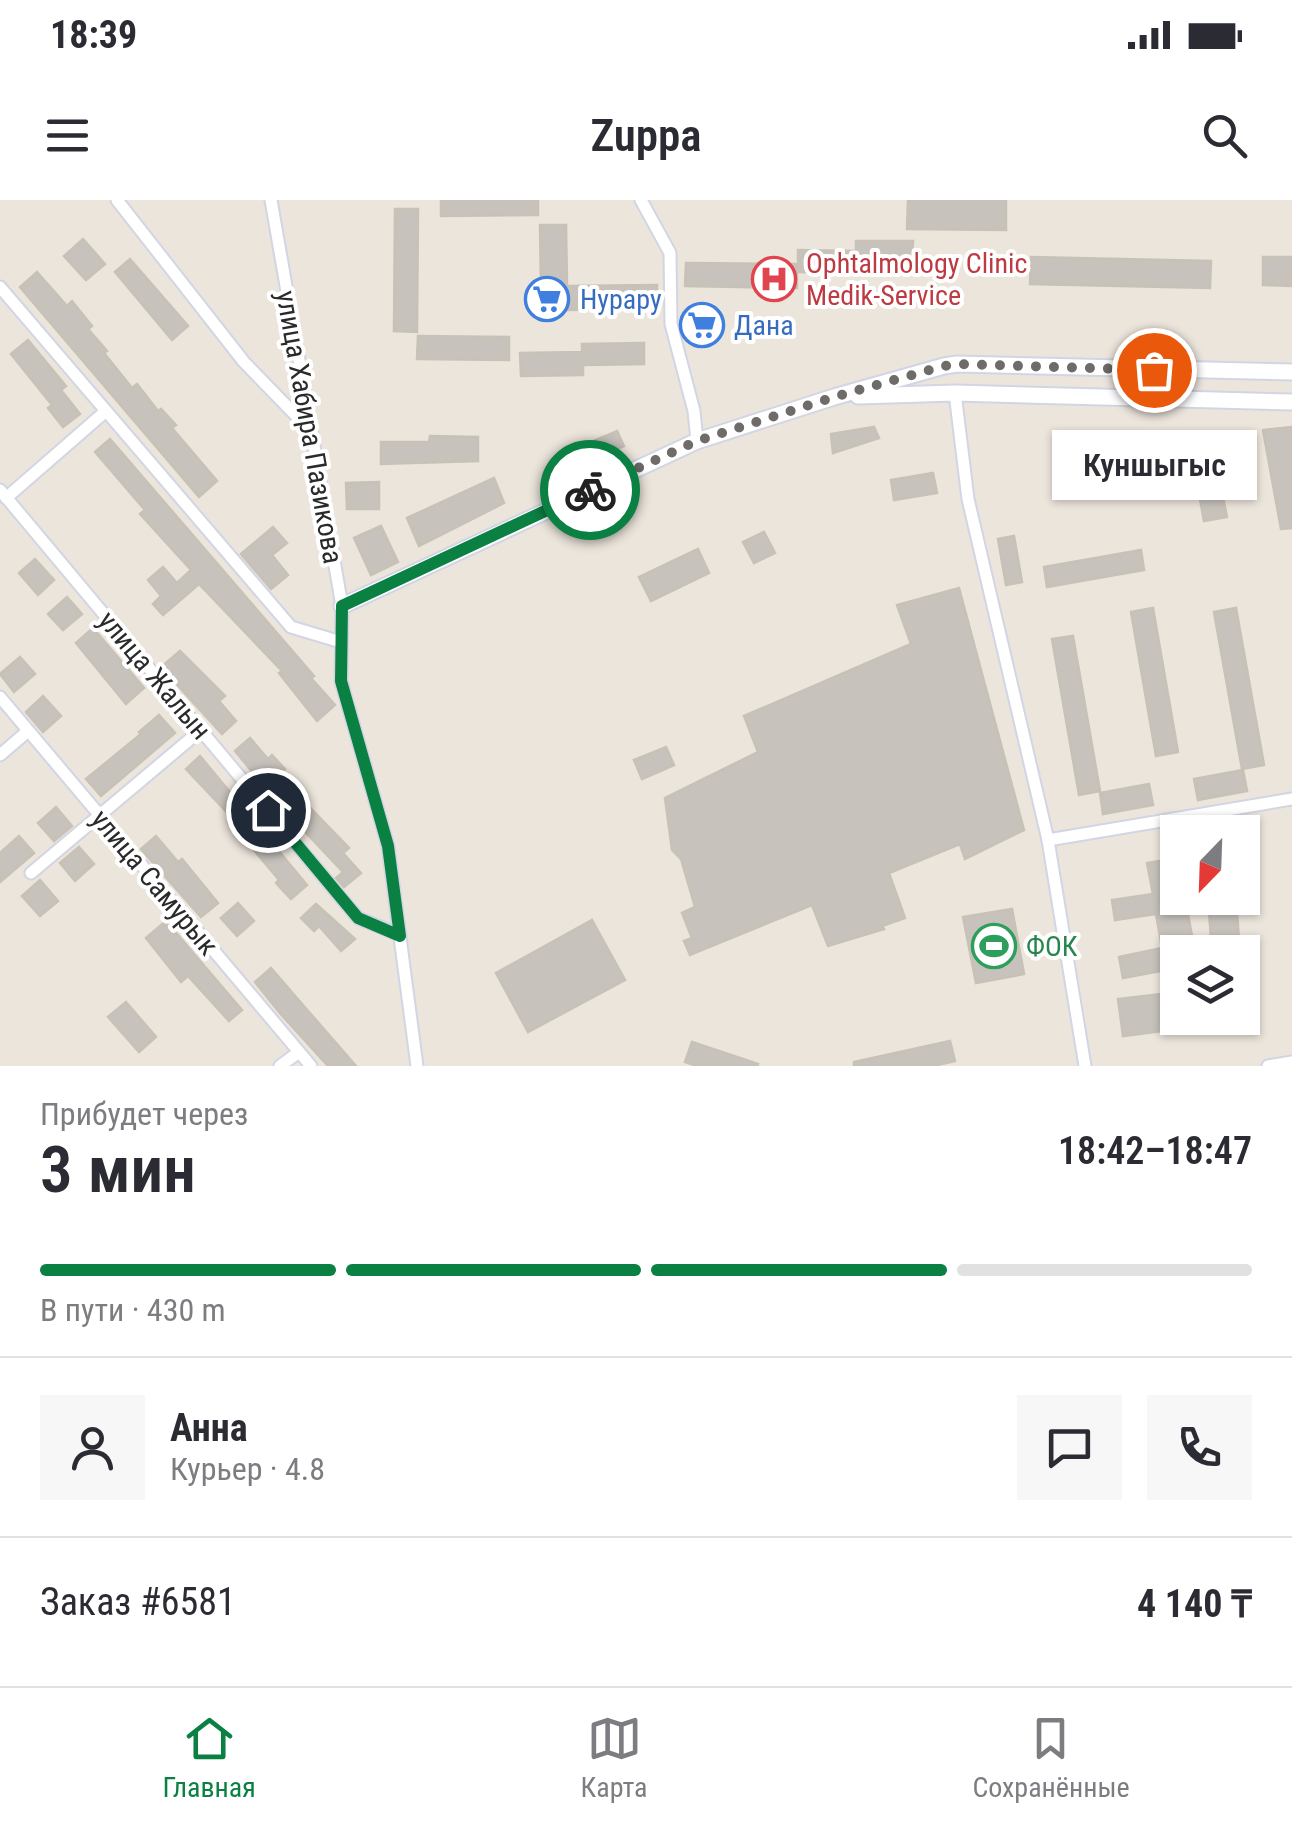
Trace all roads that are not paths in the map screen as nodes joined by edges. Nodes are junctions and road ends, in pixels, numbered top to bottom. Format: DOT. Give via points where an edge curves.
graph roads {
  1 [pos="117,200"];
  2 [pos="271,200"];
  3 [pos="642,200"];
  4 [pos="0,288"];
  5 [pos="1292,372"];
  6 [pos="955,393"];
  7 [pos="834,397"];
  8 [pos="1292,402"];
  9 [pos="106,411"];
  10 [pos="311,431"];
  11 [pos="697,441"];
  12 [pos="3,494"];
  13 [pos="342,606"];
  14 [pos="341,642"];
  15 [pos="0,697"];
  16 [pos="200,730"];
  17 [pos="28,731"];
  18 [pos="0,754"];
  19 [pos="1292,799"];
  20 [pos="99,815"];
  21 [pos="1048,840"];
  22 [pos="31,873"];
  23 [pos="400,936"];
  24 [pos="299,1052"];
  25 [pos="1292,1062"];
  26 [pos="280,1066"];
  27 [pos="310,1066"];
  28 [pos="417,1066"];
  29 [pos="1085,1066"];
  30 [pos="1268,1066"];
  1 -- 10 [label="street" via="244,362"];
  2 -- 10 [label="street, улица Хабира Пазикова"];
  3 -- 11 [label="street" via="670,253 671,324"];
  4 -- 9 [label="street"];
  5 -- 7 [label="street" via="957,364"];
  6 -- 7 [label="street"];
  6 -- 8 [label="street"];
  6 -- 21 [label="street" via="968,499"];
  7 -- 11 [label="street"];
  9 -- 12 [label="street"];
  9 -- 14 [label="street" via="291,627"];
  10 -- 13 [label="street, улица Хабира Пазикова"];
  11 -- 13 [label="street"];
  12 -- 16 [label="street, улица Жалын"];
  13 -- 14 [label="street, улица Хабира Пазикова"];
  14 -- 23 [label="street, улица Хабира Пазикова" via="341,681 388,846"];
  15 -- 17 [label="street, улица Самурык"];
  16 -- 20 [label="street"];
  16 -- 23 [label="street, улица Жалын" via="358,918"];
  17 -- 18 [label="street"];
  17 -- 20 [label="street, улица Самурык"];
  19 -- 21 [label="street"];
  20 -- 22 [label="street"];
  20 -- 24 [label="street, улица Самурык"];
  21 -- 29 [label="street"];
  23 -- 28 [label="street, улица Хабира Пазикова"];
  24 -- 26 [label="street"];
  24 -- 27 [label="street, улица Самурык"];
  25 -- 30 [label="street"];
}
